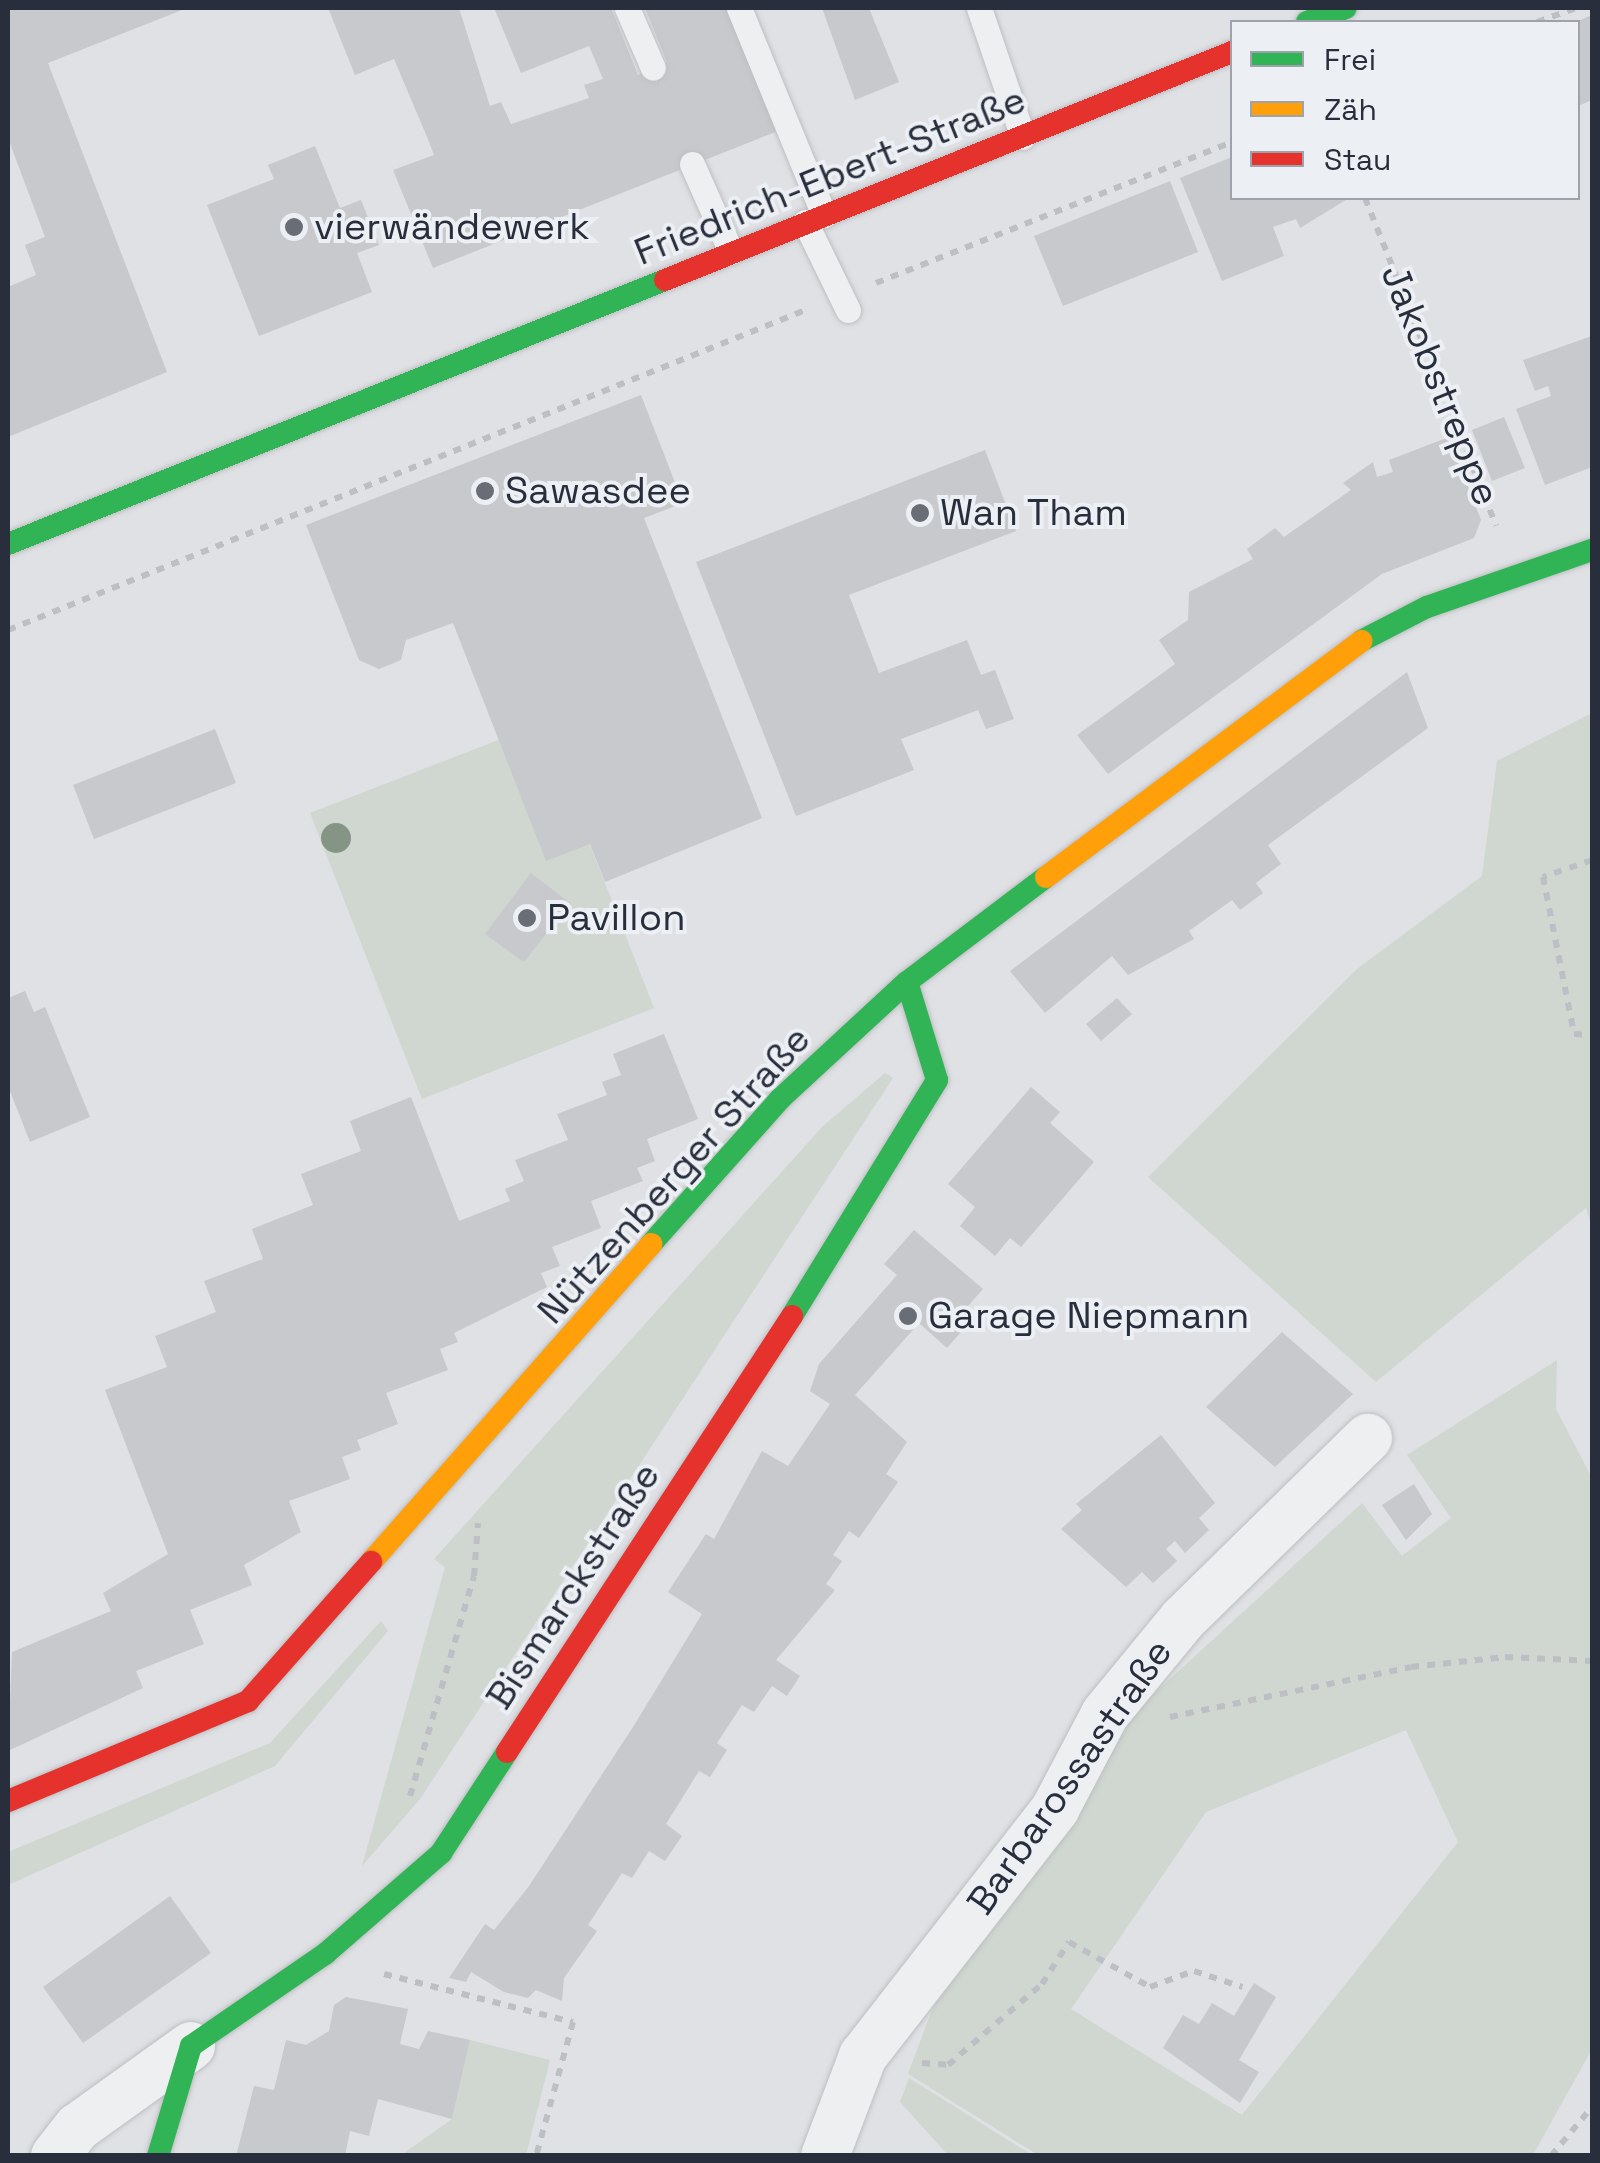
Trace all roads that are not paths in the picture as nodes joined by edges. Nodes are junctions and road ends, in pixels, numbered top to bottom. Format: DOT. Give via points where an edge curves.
graph roads {
  1 [pos="627,8"];
  2 [pos="738,8"];
  3 [pos="978,8"];
  4 [pos="1346,8"];
  5 [pos="1313,20"];
  6 [pos="1230,53"];
  7 [pos="653,68"];
  8 [pos="1023,136"];
  9 [pos="692,164"];
  10 [pos="814,219"];
  11 [pos="731,252"];
  12 [pos="845,303"];
  13 [pos="8,544"];
  14 [pos="1592,550"];
  15 [pos="907,982"];
  16 [pos="1368,1438"];
  17 [pos="8,1801"];
  18 [pos="191,2046"];
  19 [pos="55,2156"];
  20 [pos="158,2156"];
  21 [pos="826,2156"];
  1 -- 7 [label="lane"];
  2 -- 10 [label="lane"];
  3 -- 8 [label="lane"];
  4 -- 5 [label="street"];
  6 -- 8 [label="street, Friedrich-Ebert-Straße"];
  8 -- 10 [label="street, Friedrich-Ebert-Straße"];
  9 -- 11 [label="lane"];
  10 -- 11 [label="street, Friedrich-Ebert-Straße"];
  10 -- 12 [label="lane"];
  11 -- 13 [label="street, Friedrich-Ebert-Straße"];
  14 -- 15 [label="street, Nützenberger Straße" via="1515,573 1362,640"];
  15 -- 17 [label="street, Nützenberger Straße" via="780,1100 248,1702"];
  15 -- 18 [label="street, Bismarckstraße" via="937,1080 913,1130 441,1853 325,1954"];
  16 -- 21 [label="street, Barbarossastraße" via="1183,1619 1104,1714 1055,1810 878,2038"];
  18 -- 19 [label="street" via="78,2126"];
  18 -- 20 [label="street"];
}
